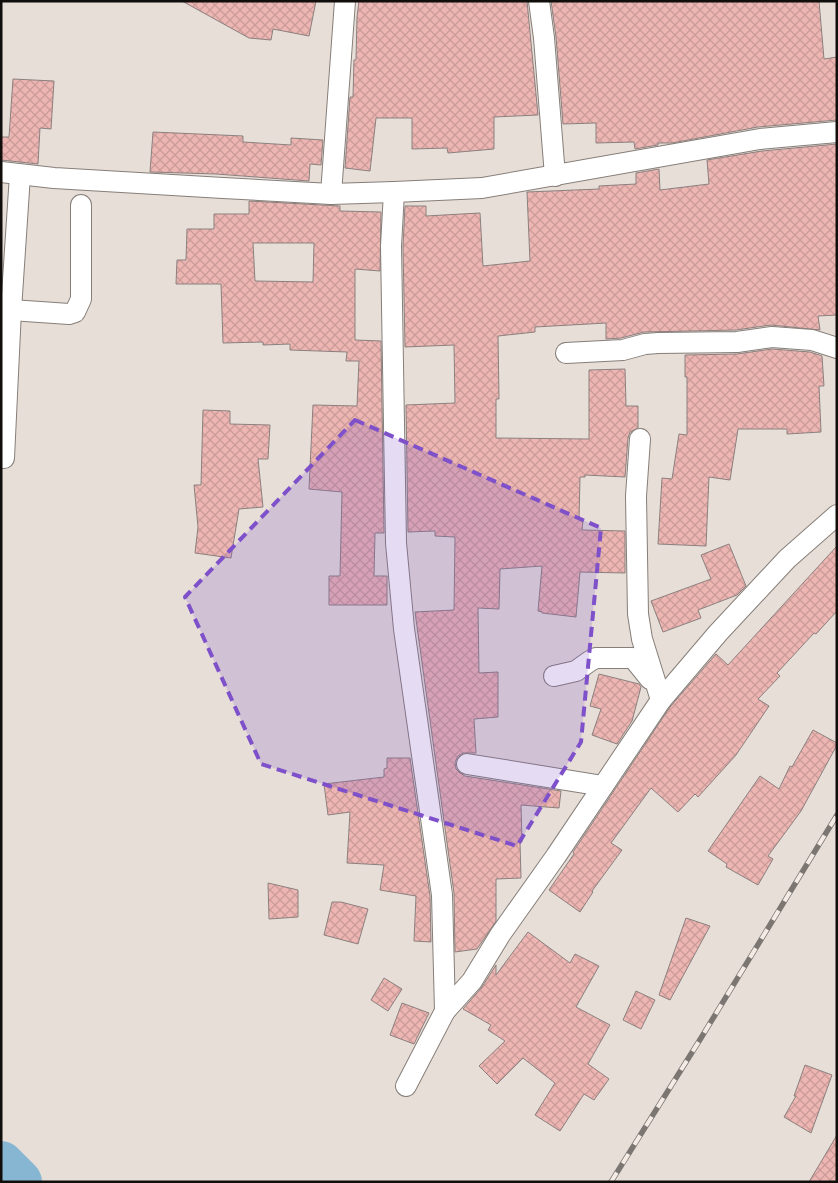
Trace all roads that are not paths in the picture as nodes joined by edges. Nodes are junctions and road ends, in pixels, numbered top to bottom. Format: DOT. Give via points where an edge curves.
graph roads {
  1 [pos="345,1"];
  2 [pos="539,1"];
  3 [pos="837,132"];
  4 [pos="11,174"];
  5 [pos="555,176"];
  6 [pos="394,192"];
  7 [pos="331,194"];
  8 [pos="81,205"];
  9 [pos="11,310"];
  10 [pos="837,348"];
  11 [pos="566,353"];
  12 [pos="640,439"];
  13 [pos="4,458"];
  14 [pos="837,515"];
  15 [pos="554,676"];
  16 [pos="658,693"];
  17 [pos="467,764"];
  18 [pos="603,786"];
  19 [pos="445,1011"];
  20 [pos="406,1086"];
  1 -- 7 [label="street"];
  2 -- 5 [label="street"];
  3 -- 5 [label="street" via="760,140"];
  4 -- 7 [label="street"];
  4 -- 9 [label="street"];
  5 -- 6 [label="street" via="482,188"];
  6 -- 7 [label="street"];
  6 -- 19 [label="street" via="391,246 396,543 404,629 442,895"];
  8 -- 9 [label="street" via="81,299 75,312"];
  9 -- 13 [label="street"];
  10 -- 11 [label="street" via="812,340 772,337 737,342 645,344 623,350"];
  12 -- 16 [label="street" via="636,496 638,614"];
  14 -- 16 [label="street" via="787,560"];
  15 -- 16 [label="street" via="576,671 596,658 633,658"];
  16 -- 18 [label="street"];
  17 -- 18 [label="street"];
  18 -- 19 [label="street" via="472,981"];
  19 -- 20 [label="street"];
}
